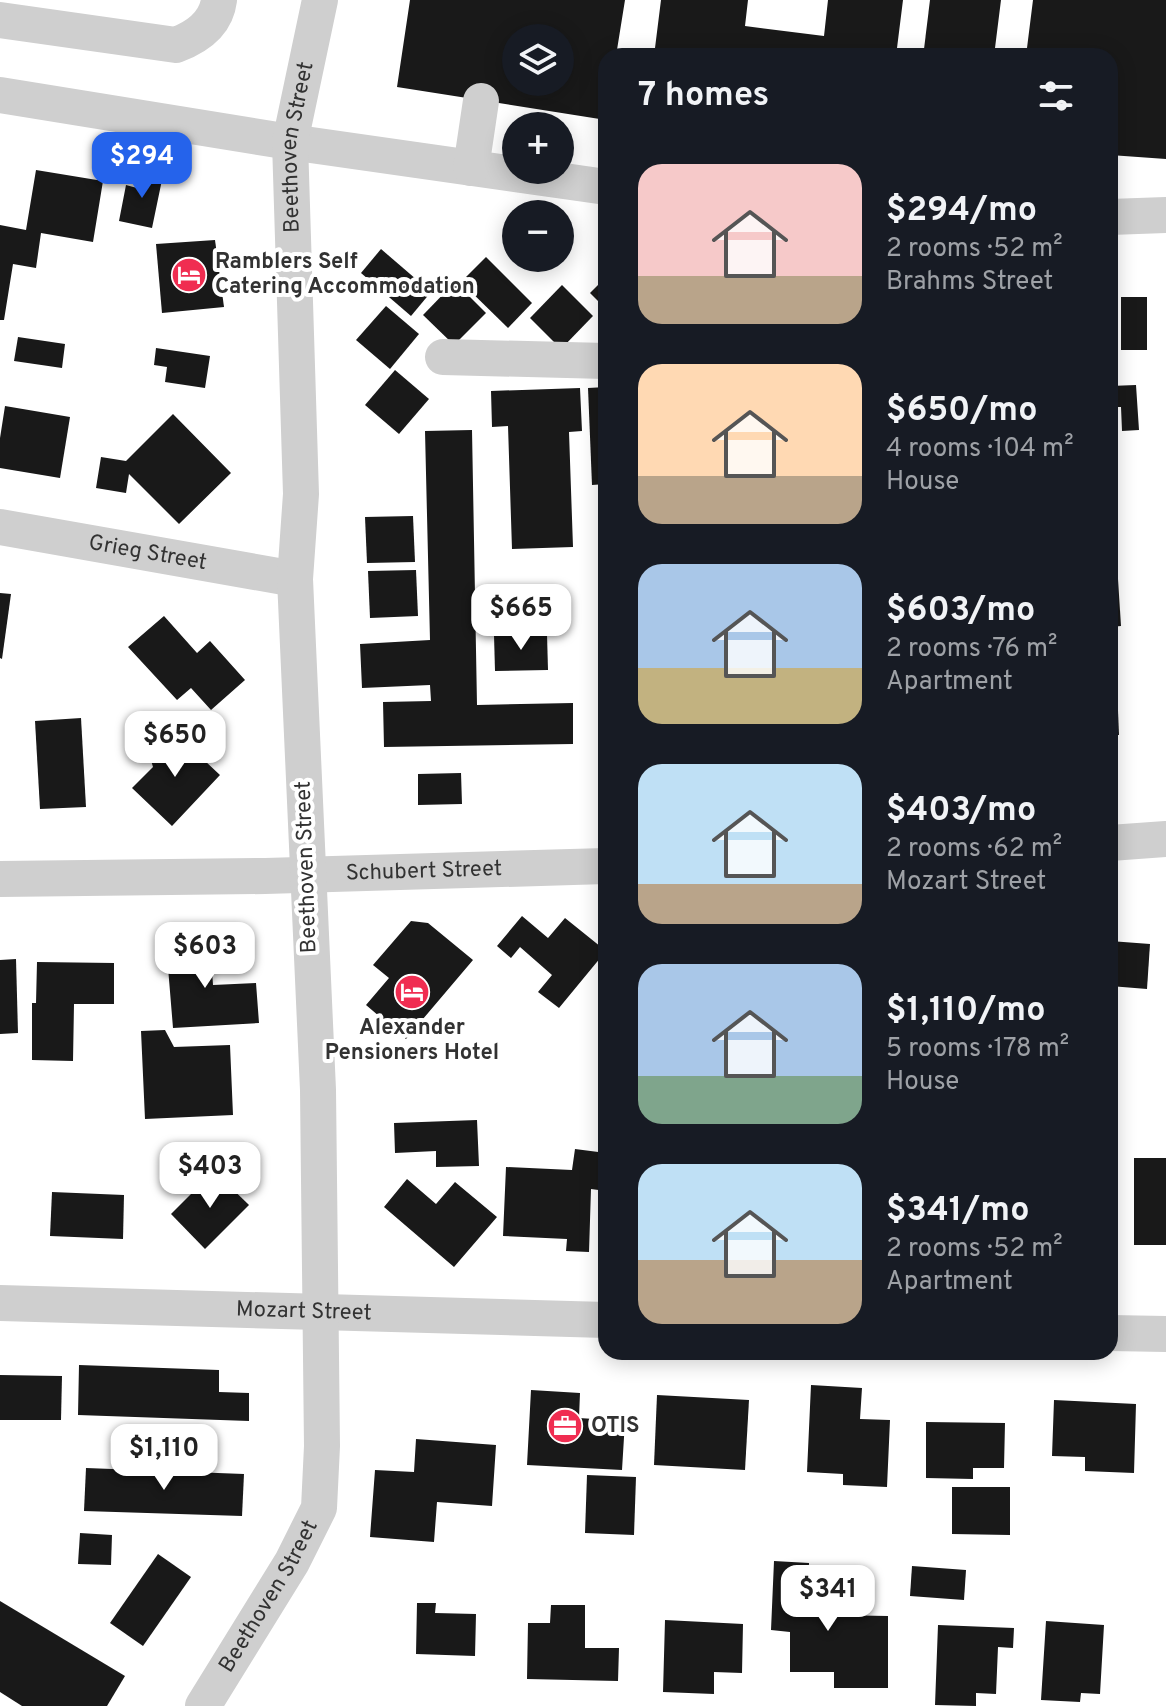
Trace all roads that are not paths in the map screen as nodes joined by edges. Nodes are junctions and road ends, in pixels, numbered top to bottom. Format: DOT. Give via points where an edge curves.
graph roads {
  1 [pos="320,0"];
  2 [pos="213,14"];
  3 [pos="0,20"];
  4 [pos="0,31"];
  5 [pos="0,95"];
  6 [pos="491,102"];
  7 [pos="290,142"];
  8 [pos="481,169"];
  9 [pos="598,186"];
  10 [pos="1166,215"];
  11 [pos="1118,217"];
  12 [pos="443,357"];
  13 [pos="598,361"];
  14 [pos="0,527"];
  15 [pos="295,579"];
  16 [pos="1164,836"];
  17 [pos="1118,842"];
  18 [pos="598,866"];
  19 [pos="307,874"];
  20 [pos="0,879"];
  21 [pos="0,1303"];
  22 [pos="320,1313"];
  23 [pos="598,1320"];
  24 [pos="1118,1333"];
  25 [pos="1166,1334"];
  26 [pos="215,1702"];
  1 -- 7 [label="street, Beethoven Street"];
  2 -- 3 [label="street" via="193,38 176,45"];
  2 -- 4 [label="street" via="192,50 175,54"];
  5 -- 7 [label="street"];
  6 -- 8 [label="street"];
  7 -- 8 [label="street"];
  7 -- 15 [label="street, Beethoven Street" via="301,494"];
  8 -- 9 [label="street"];
  10 -- 11 [label="street"];
  12 -- 13 [label="street"];
  14 -- 15 [label="street, Grieg Street"];
  15 -- 19 [label="street, Beethoven Street"];
  16 -- 17 [label="street"];
  18 -- 19 [label="street, Schubert Street"];
  19 -- 20 [label="street, Schubert Street"];
  19 -- 22 [label="street, Beethoven Street" via="318,1090"];
  21 -- 22 [label="street, Mozart Street"];
  22 -- 23 [label="street, Mozart Street"];
  22 -- 26 [label="street, Beethoven Street" via="319,1508"];
  24 -- 25 [label="street"];
}
